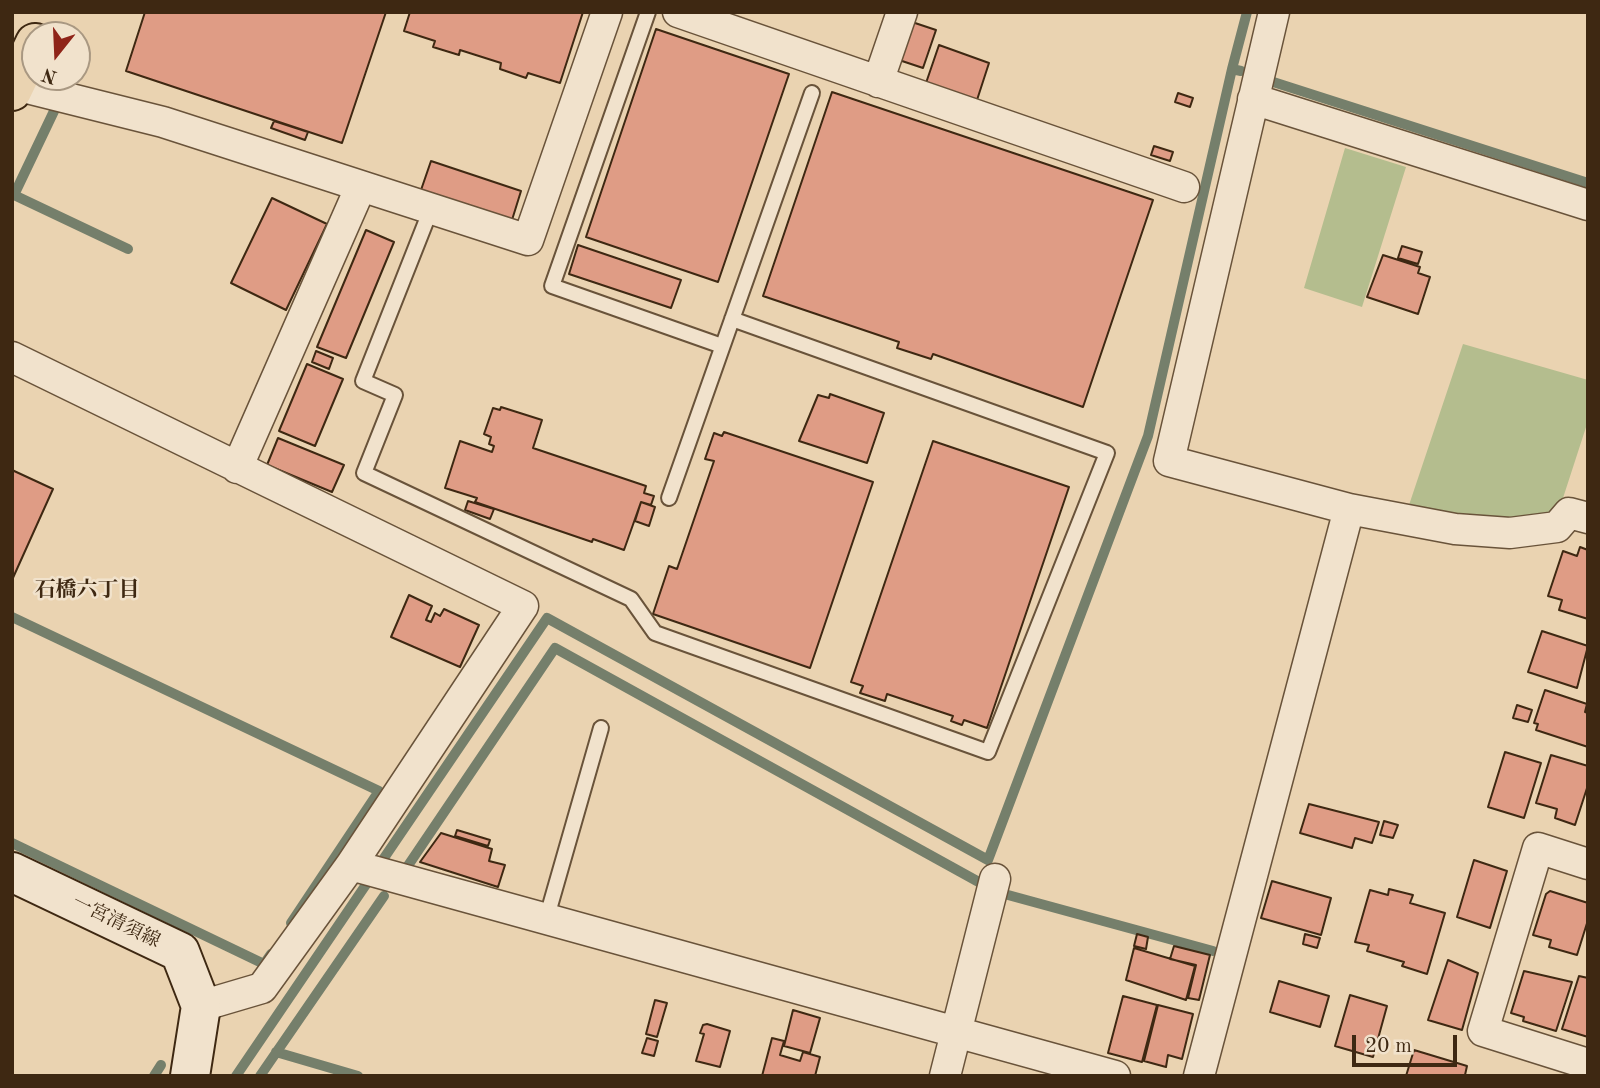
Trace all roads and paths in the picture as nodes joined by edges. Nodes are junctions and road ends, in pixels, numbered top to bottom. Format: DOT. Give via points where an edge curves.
graph roads {
  1 [pos="607,12"];
  2 [pos="648,12"];
  3 [pos="678,12"];
  4 [pos="902,12"];
  5 [pos="1273,12"];
  6 [pos="878,82"];
  7 [pos="14,88"];
  8 [pos="812,93"];
  9 [pos="1253,99"];
  10 [pos="361,186"];
  11 [pos="1184,187"];
  12 [pos="1588,205"];
  13 [pos="431,209"];
  14 [pos="732,319"];
  15 [pos="722,346"];
  16 [pos="12,357"];
  17 [pos="237,468"];
  18 [pos="669,498"];
  19 [pos="1349,509"];
  20 [pos="1588,518"];
  21 [pos="601,728"];
  22 [pos="1588,864"];
  23 [pos="351,865"];
  24 [pos="12,872"];
  25 [pos="995,878"];
  26 [pos="546,920"];
  27 [pos="201,1006"];
  28 [pos="956,1034"];
  29 [pos="1588,1064"];
  30 [pos="190,1076"];
  31 [pos="945,1076"];
  32 [pos="1115,1076"];
  33 [pos="1199,1076"];
  1 -- 13 [label="street" via="528,240"];
  2 -- 15 [label="lane" via="552,286"];
  3 -- 6 [label="street"];
  4 -- 6 [label="street"];
  5 -- 9 [label="street"];
  6 -- 11 [label="street"];
  7 -- 10 [label="street" via="163,122"];
  8 -- 14 [label="lane"];
  9 -- 12 [label="street"];
  9 -- 19 [label="street" via="1169,461"];
  10 -- 13 [label="street"];
  10 -- 17 [label="street"];
  13 -- 14 [label="lane" via="363,381 395,395 363,473 631,599 655,633 988,752 1107,453"];
  14 -- 15 [label="lane"];
  15 -- 18 [label="lane"];
  16 -- 17 [label="street"];
  17 -- 23 [label="street" via="523,606"];
  19 -- 20 [label="street" via="1455,529 1510,533 1557,527 1569,513"];
  19 -- 33 [label="street"];
  21 -- 26 [label="lane"];
  22 -- 29 [label="street" via="1538,848 1483,1031"];
  23 -- 26 [label="street"];
  23 -- 27 [label="street" via="262,988"];
  24 -- 27 [label="main road, 一宮清須線" via="180,952"];
  25 -- 28 [label="street"];
  26 -- 28 [label="street"];
  27 -- 30 [label="main road"];
  28 -- 31 [label="street"];
  28 -- 32 [label="street"];
}
